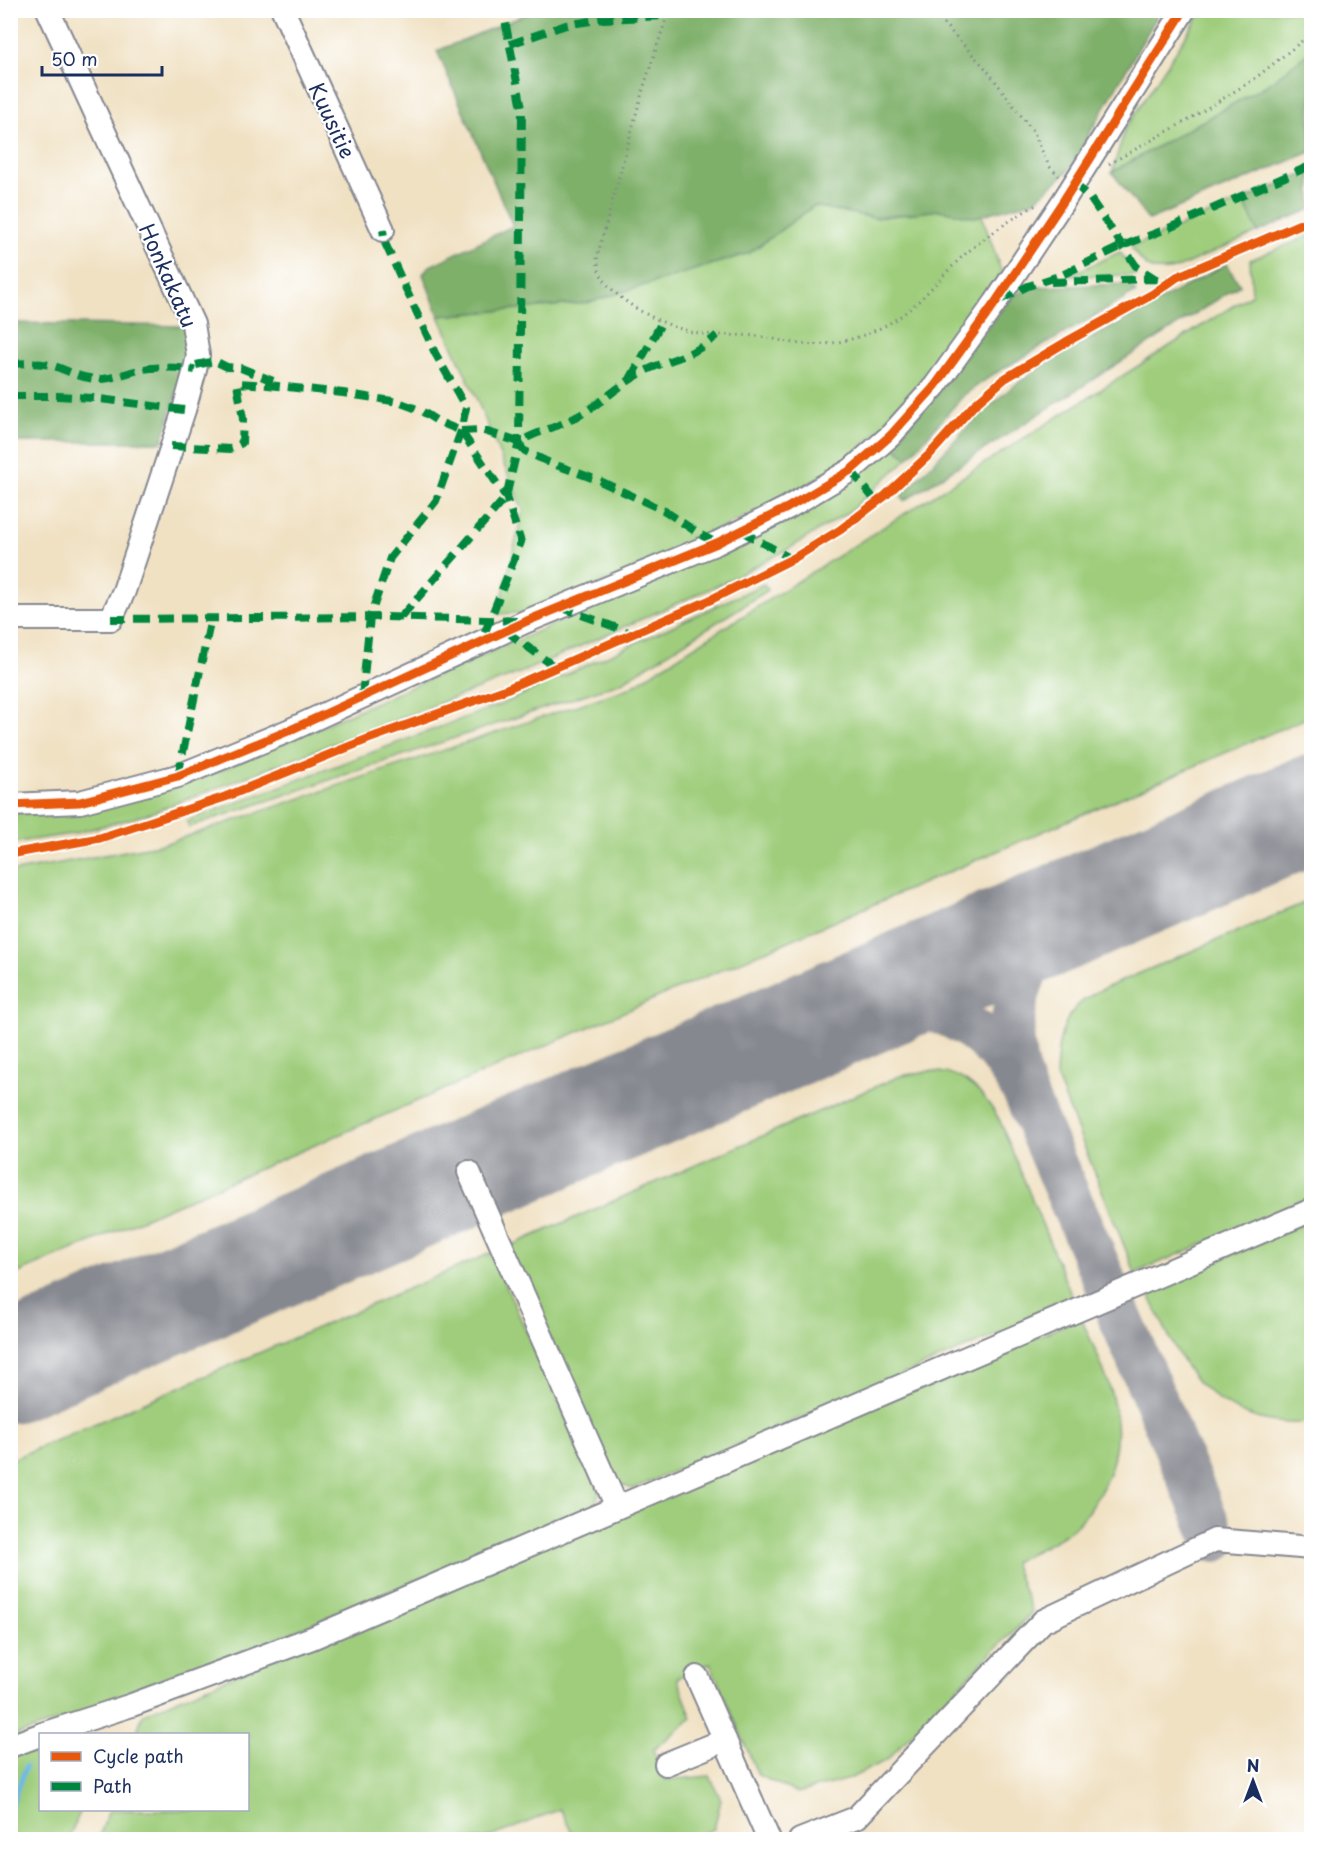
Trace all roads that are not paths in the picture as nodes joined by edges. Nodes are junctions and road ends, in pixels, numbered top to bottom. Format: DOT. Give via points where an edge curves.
graph roads {
  1 [pos="48,10"];
  2 [pos="283,10"];
  3 [pos="1184,10"];
  4 [pos="383,230"];
  5 [pos="10,620"];
  6 [pos="10,805"];
  7 [pos="469,1172"];
  8 [pos="1311,1210"];
  9 [pos="617,1507"];
  10 [pos="1311,1548"];
  11 [pos="697,1677"];
  12 [pos="47,1733"];
  13 [pos="39,1736"];
  14 [pos="725,1740"];
  15 [pos="10,1746"];
  16 [pos="666,1764"];
  17 [pos="769,1839"];
  18 [pos="800,1839"];
  1 -- 5 [label="street, Honkakatu" via="193,324 198,355 184,410 124,591 111,619"];
  2 -- 4 [label="street, Kuusitie"];
  3 -- 6 [label="street" via="995,303 935,386 890,436 851,470 788,508 717,543 527,621 288,731 178,776 80,802"];
  7 -- 9 [label="street"];
  8 -- 9 [label="street"];
  9 -- 12 [label="street" via="279,1651"];
  10 -- 18 [label="street" via="1215,1540 1043,1621 856,1818"];
  11 -- 14 [label="street"];
  13 -- 15 [label="street"];
  14 -- 16 [label="street"];
  14 -- 17 [label="street"];
}
